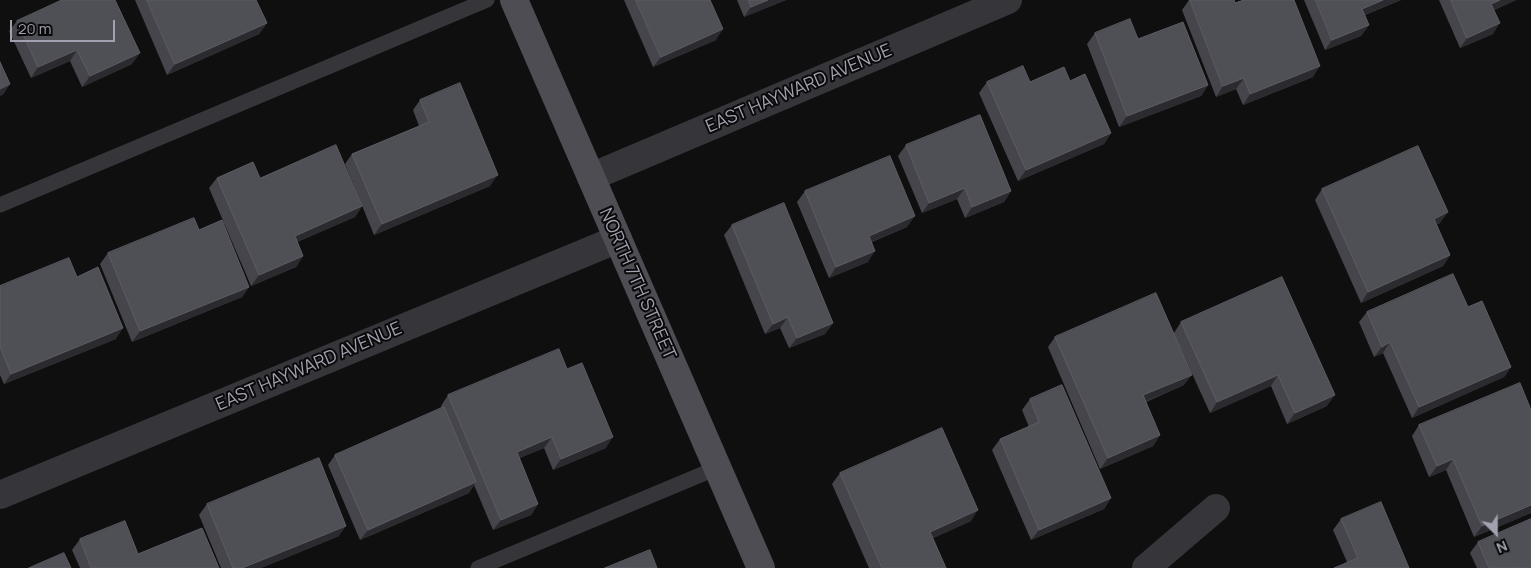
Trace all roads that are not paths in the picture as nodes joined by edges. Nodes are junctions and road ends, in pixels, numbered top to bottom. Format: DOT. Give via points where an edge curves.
graph roads {
  1 [pos="487,0"];
  2 [pos="514,0"];
  3 [pos="1008,0"];
  4 [pos="591,177"];
  5 [pos="0,205"];
  6 [pos="618,239"];
  7 [pos="717,468"];
  8 [pos="0,495"];
  9 [pos="1216,508"];
  10 [pos="478,568"];
  11 [pos="761,568"];
  12 [pos="1146,568"];
  1 -- 5 [label="lane"];
  2 -- 4 [label="main road, NORTH 7TH STREET"];
  3 -- 4 [label="street, EAST HAYWARD AVENUE"];
  4 -- 6 [label="main road, NORTH 7TH STREET"];
  6 -- 7 [label="main road, NORTH 7TH STREET"];
  6 -- 8 [label="street, EAST HAYWARD AVENUE"];
  7 -- 10 [label="lane"];
  7 -- 11 [label="main road, NORTH 7TH STREET"];
  9 -- 12 [label="street"];
}
